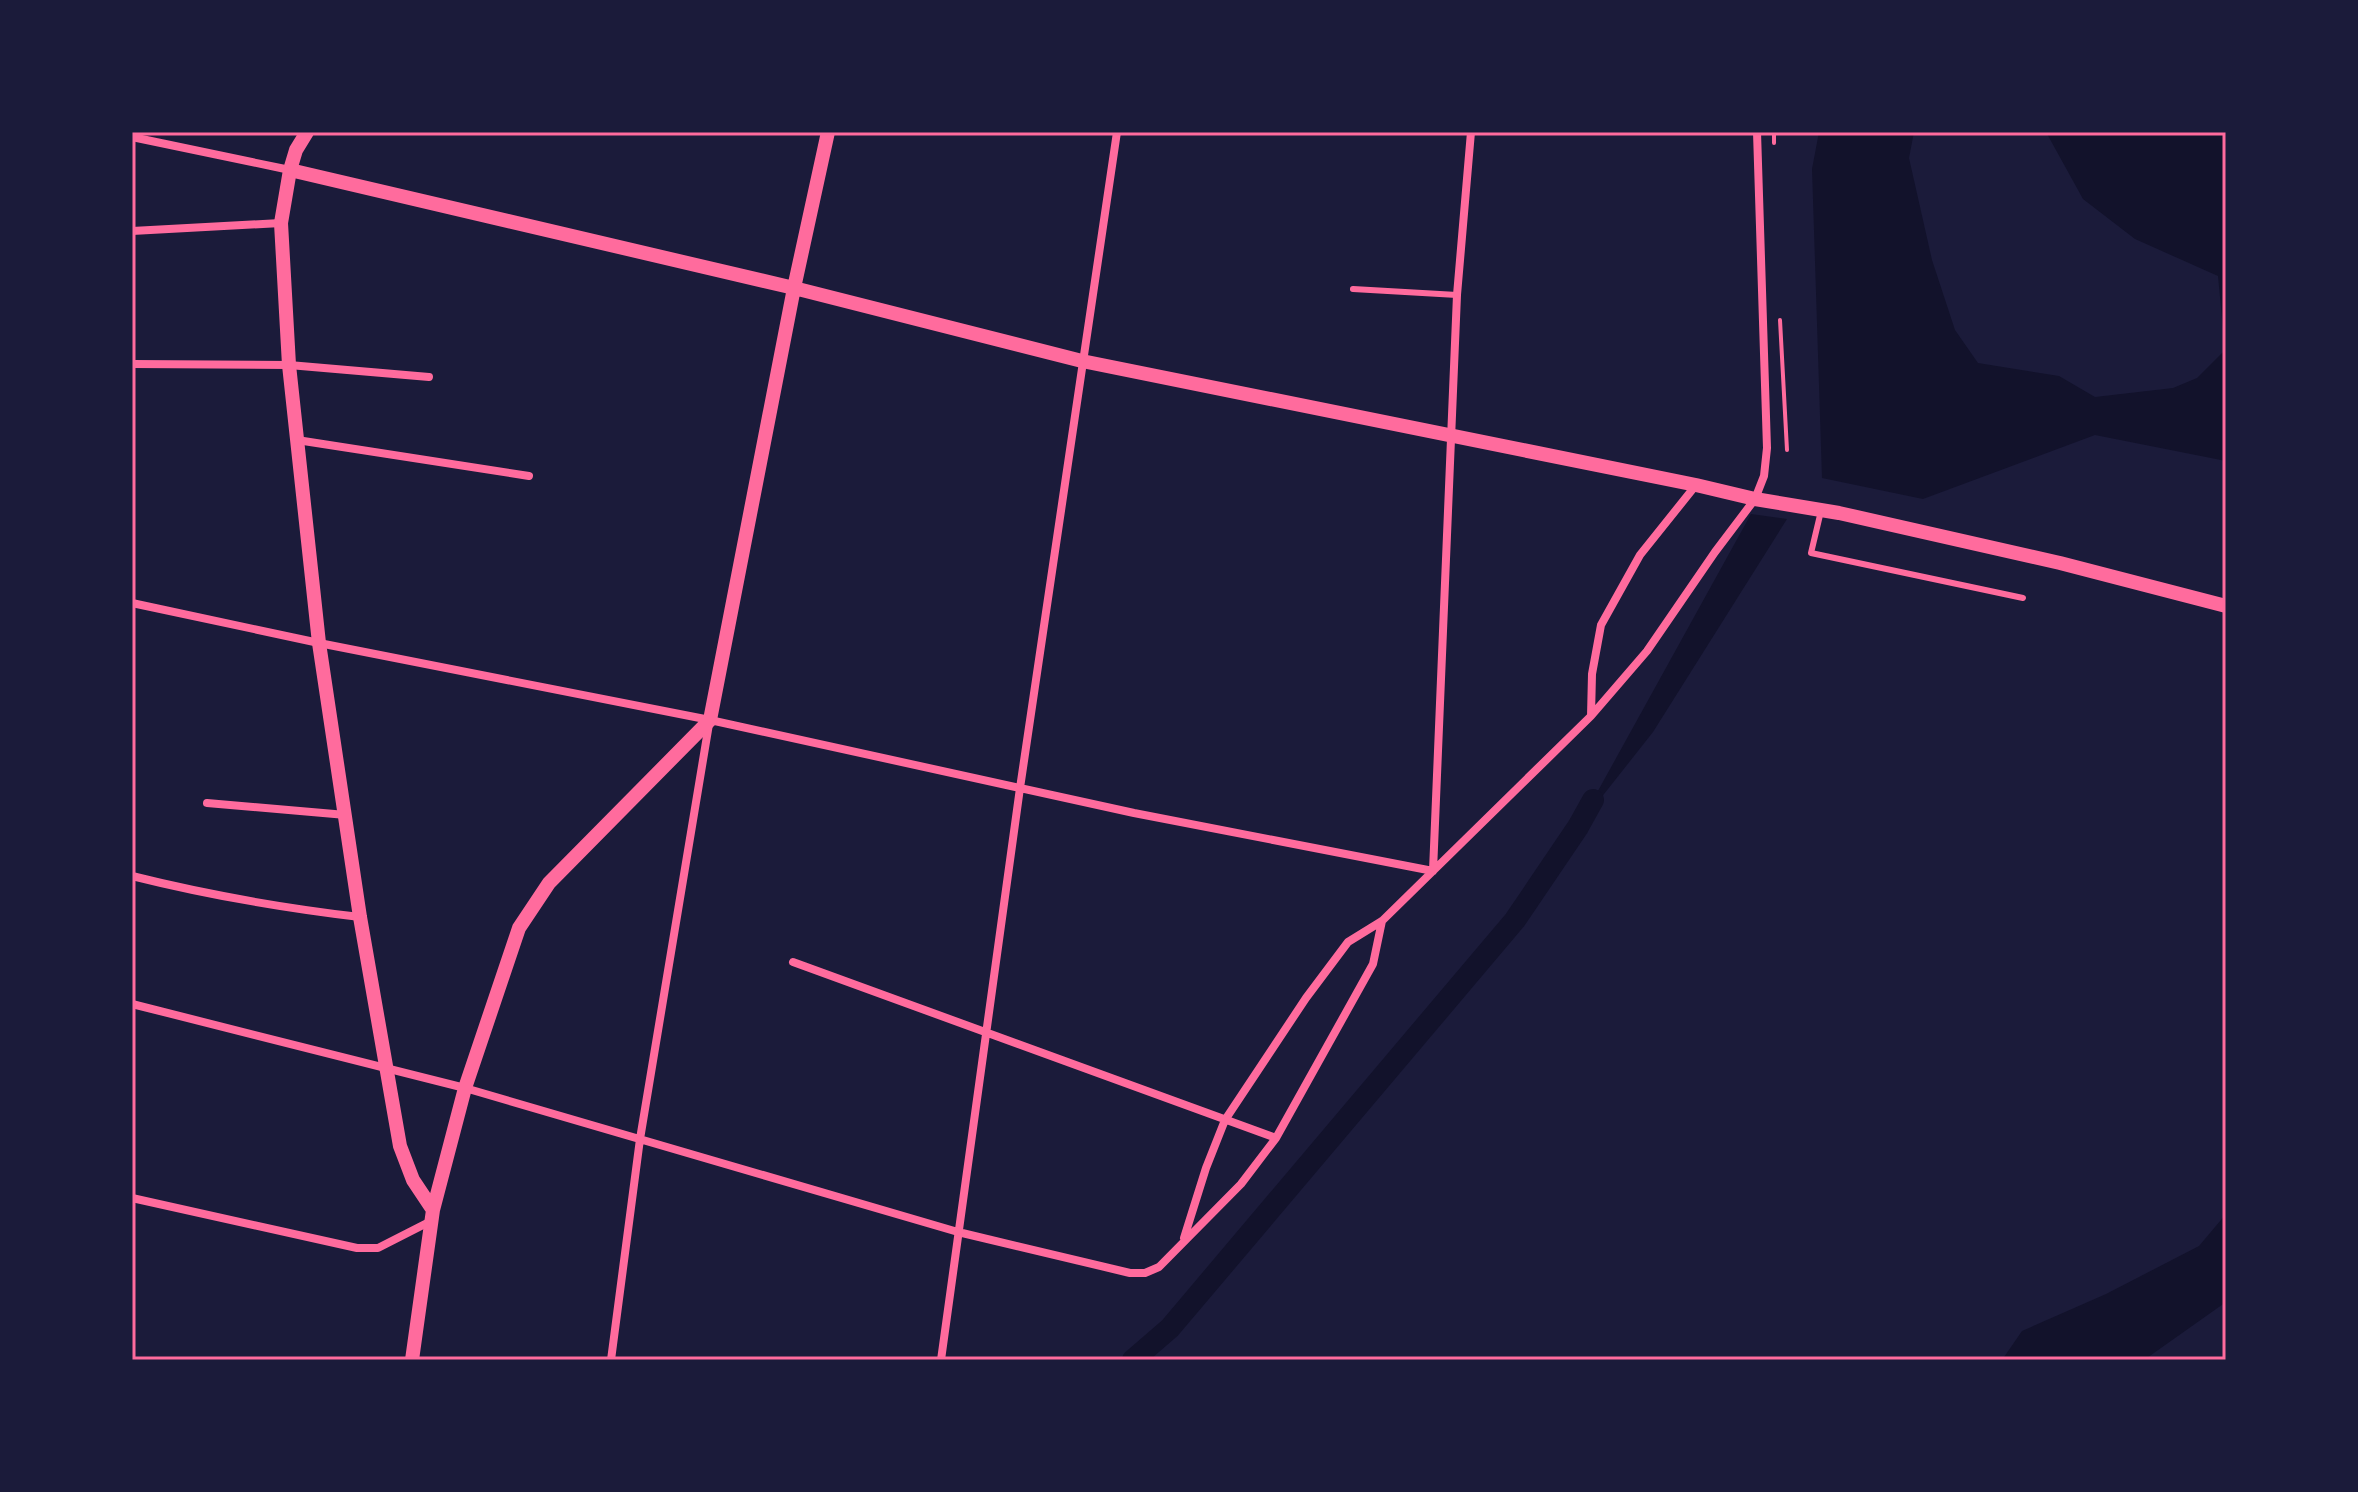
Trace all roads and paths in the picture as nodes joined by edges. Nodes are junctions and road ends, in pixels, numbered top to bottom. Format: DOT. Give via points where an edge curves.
graph roads {
  1 [pos="307,132"];
  2 [pos="828,132"];
  3 [pos="1117,132"];
  4 [pos="1471,132"];
  5 [pos="1757,132"];
  6 [pos="1774,132"];
  7 [pos="132,137"];
  8 [pos="1774,147"];
  9 [pos="290,170"];
  10 [pos="281,223"];
  11 [pos="132,231"];
  12 [pos="794,288"];
  13 [pos="1353,289"];
  14 [pos="1457,295"];
  15 [pos="1779,309"];
  16 [pos="1082,361"];
  17 [pos="132,364"];
  18 [pos="289,365"];
  19 [pos="429,377"];
  20 [pos="1451,437"];
  21 [pos="296,440"];
  22 [pos="1787,450"];
  23 [pos="529,476"];
  24 [pos="1696,485"];
  25 [pos="1755,499"];
  26 [pos="1821,511"];
  27 [pos="2023,598"];
  28 [pos="132,603"];
  29 [pos="2226,606"];
  30 [pos="319,643"];
  31 [pos="1591,716"];
  32 [pos="710,720"];
  33 [pos="1020,788"];
  34 [pos="207,803"];
  35 [pos="346,815"];
  36 [pos="1433,871"];
  37 [pos="132,876"];
  38 [pos="360,917"];
  39 [pos="1382,921"];
  40 [pos="793,962"];
  41 [pos="132,1004"];
  42 [pos="987,1032"];
  43 [pos="386,1066"];
  44 [pos="465,1088"];
  45 [pos="1225,1120"];
  46 [pos="1276,1138"];
  47 [pos="640,1139"];
  48 [pos="132,1198"];
  49 [pos="432,1216"];
  50 [pos="958,1232"];
  51 [pos="1182,1243"];
  52 [pos="412,1360"];
  53 [pos="611,1360"];
  54 [pos="941,1360"];
  1 -- 9 [label="street"];
  2 -- 12 [label="street"];
  3 -- 16 [label="street"];
  4 -- 14 [label="street"];
  5 -- 25 [label="street" via="1767,448"];
  6 -- 8 [label="path"];
  7 -- 9 [label="street"];
  9 -- 10 [label="street"];
  9 -- 12 [label="street"];
  10 -- 11 [label="street"];
  10 -- 18 [label="street"];
  12 -- 16 [label="street"];
  12 -- 32 [label="street"];
  13 -- 14 [label="lane"];
  14 -- 20 [label="street"];
  15 -- 22 [label="path"];
  16 -- 20 [label="street"];
  16 -- 33 [label="street"];
  17 -- 18 [label="street"];
  18 -- 19 [label="street"];
  18 -- 21 [label="street"];
  20 -- 24 [label="street"];
  20 -- 36 [label="street"];
  21 -- 23 [label="street"];
  21 -- 30 [label="street"];
  24 -- 25 [label="street"];
  24 -- 31 [label="street" via="1640,555 1601,625"];
  25 -- 26 [label="street"];
  25 -- 31 [label="street" via="1647,651"];
  26 -- 27 [label="lane" via="1811,553"];
  26 -- 29 [label="street"];
  28 -- 30 [label="street"];
  30 -- 32 [label="street"];
  30 -- 35 [label="street"];
  31 -- 36 [label="street"];
  32 -- 33 [label="street"];
  32 -- 44 [label="street" via="549,883 519,928"];
  32 -- 47 [label="street"];
  33 -- 36 [label="street"];
  33 -- 42 [label="street"];
  34 -- 35 [label="street"];
  35 -- 38 [label="street"];
  36 -- 39 [label="street"];
  37 -- 38 [label="street" via="281,908"];
  38 -- 43 [label="street"];
  39 -- 45 [label="street" via="1348,942"];
  39 -- 46 [label="street" via="1373,964"];
  40 -- 42 [label="street"];
  41 -- 43 [label="street"];
  42 -- 45 [label="street"];
  42 -- 50 [label="street"];
  43 -- 44 [label="street"];
  43 -- 49 [label="street" via="400,1146"];
  44 -- 47 [label="street"];
  44 -- 49 [label="street"];
  45 -- 46 [label="street"];
  45 -- 51 [label="street"];
  46 -- 51 [label="street" via="1241,1184"];
  47 -- 50 [label="street"];
  47 -- 53 [label="street"];
  48 -- 49 [label="street" via="357,1248 378,1248"];
  49 -- 52 [label="street"];
  50 -- 51 [label="street" via="1130,1273 1159,1267"];
  50 -- 54 [label="street"];
}
